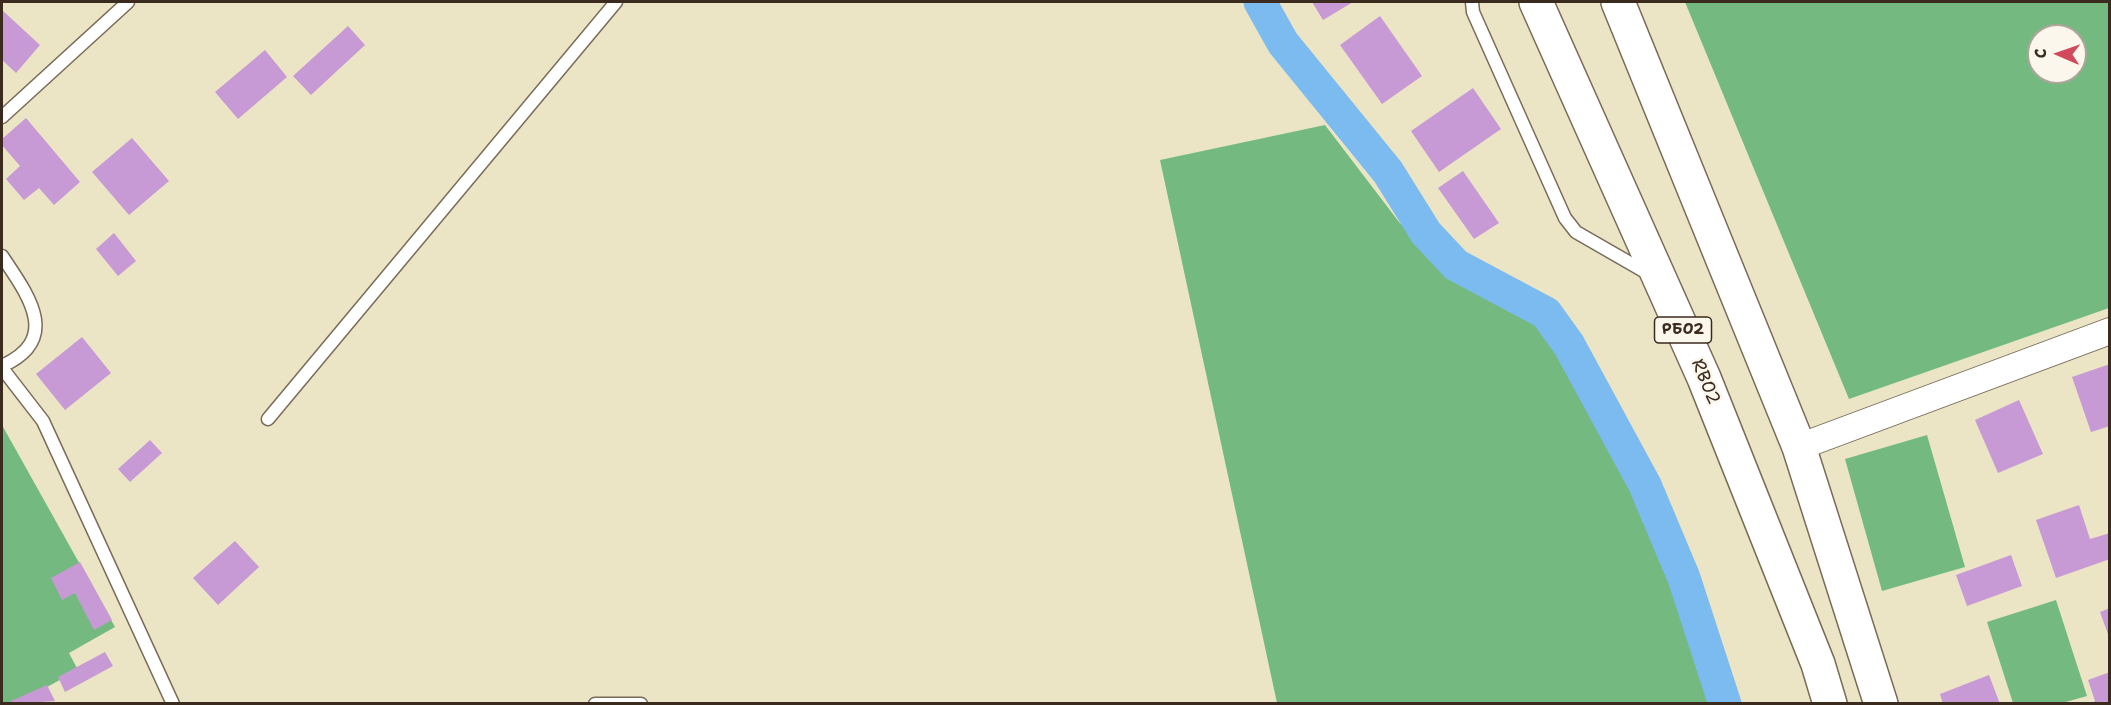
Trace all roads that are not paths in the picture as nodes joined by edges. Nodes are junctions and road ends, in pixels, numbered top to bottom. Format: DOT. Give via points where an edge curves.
graph roads {
  1 [pos="128,2"];
  2 [pos="616,2"];
  3 [pos="1472,2"];
  4 [pos="1536,2"];
  5 [pos="1618,2"];
  6 [pos="2,117"];
  7 [pos="2,256"];
  8 [pos="1660,279"];
  9 [pos="2109,331"];
  10 [pos="2,367"];
  11 [pos="268,419"];
  12 [pos="1799,447"];
  13 [pos="173,704"];
  14 [pos="596,704"];
  15 [pos="641,704"];
  16 [pos="1830,704"];
  17 [pos="1881,704"];
  1 -- 6 [label="lane"];
  2 -- 11 [label="lane"];
  3 -- 8 [label="lane" via="1473,12 1565,218 1576,232"];
  4 -- 8 [label="highway, RB02 / РБ02"];
  5 -- 12 [label="highway"];
  7 -- 10 [label="lane" via="30,298 36,318 33,342 19,358"];
  8 -- 16 [label="highway, RB02 / РБ02" via="1735,453"];
  9 -- 12 [label="street"];
  10 -- 13 [label="lane" via="43,421"];
  12 -- 17 [label="highway"];
  14 -- 15 [label="lane"];
}
